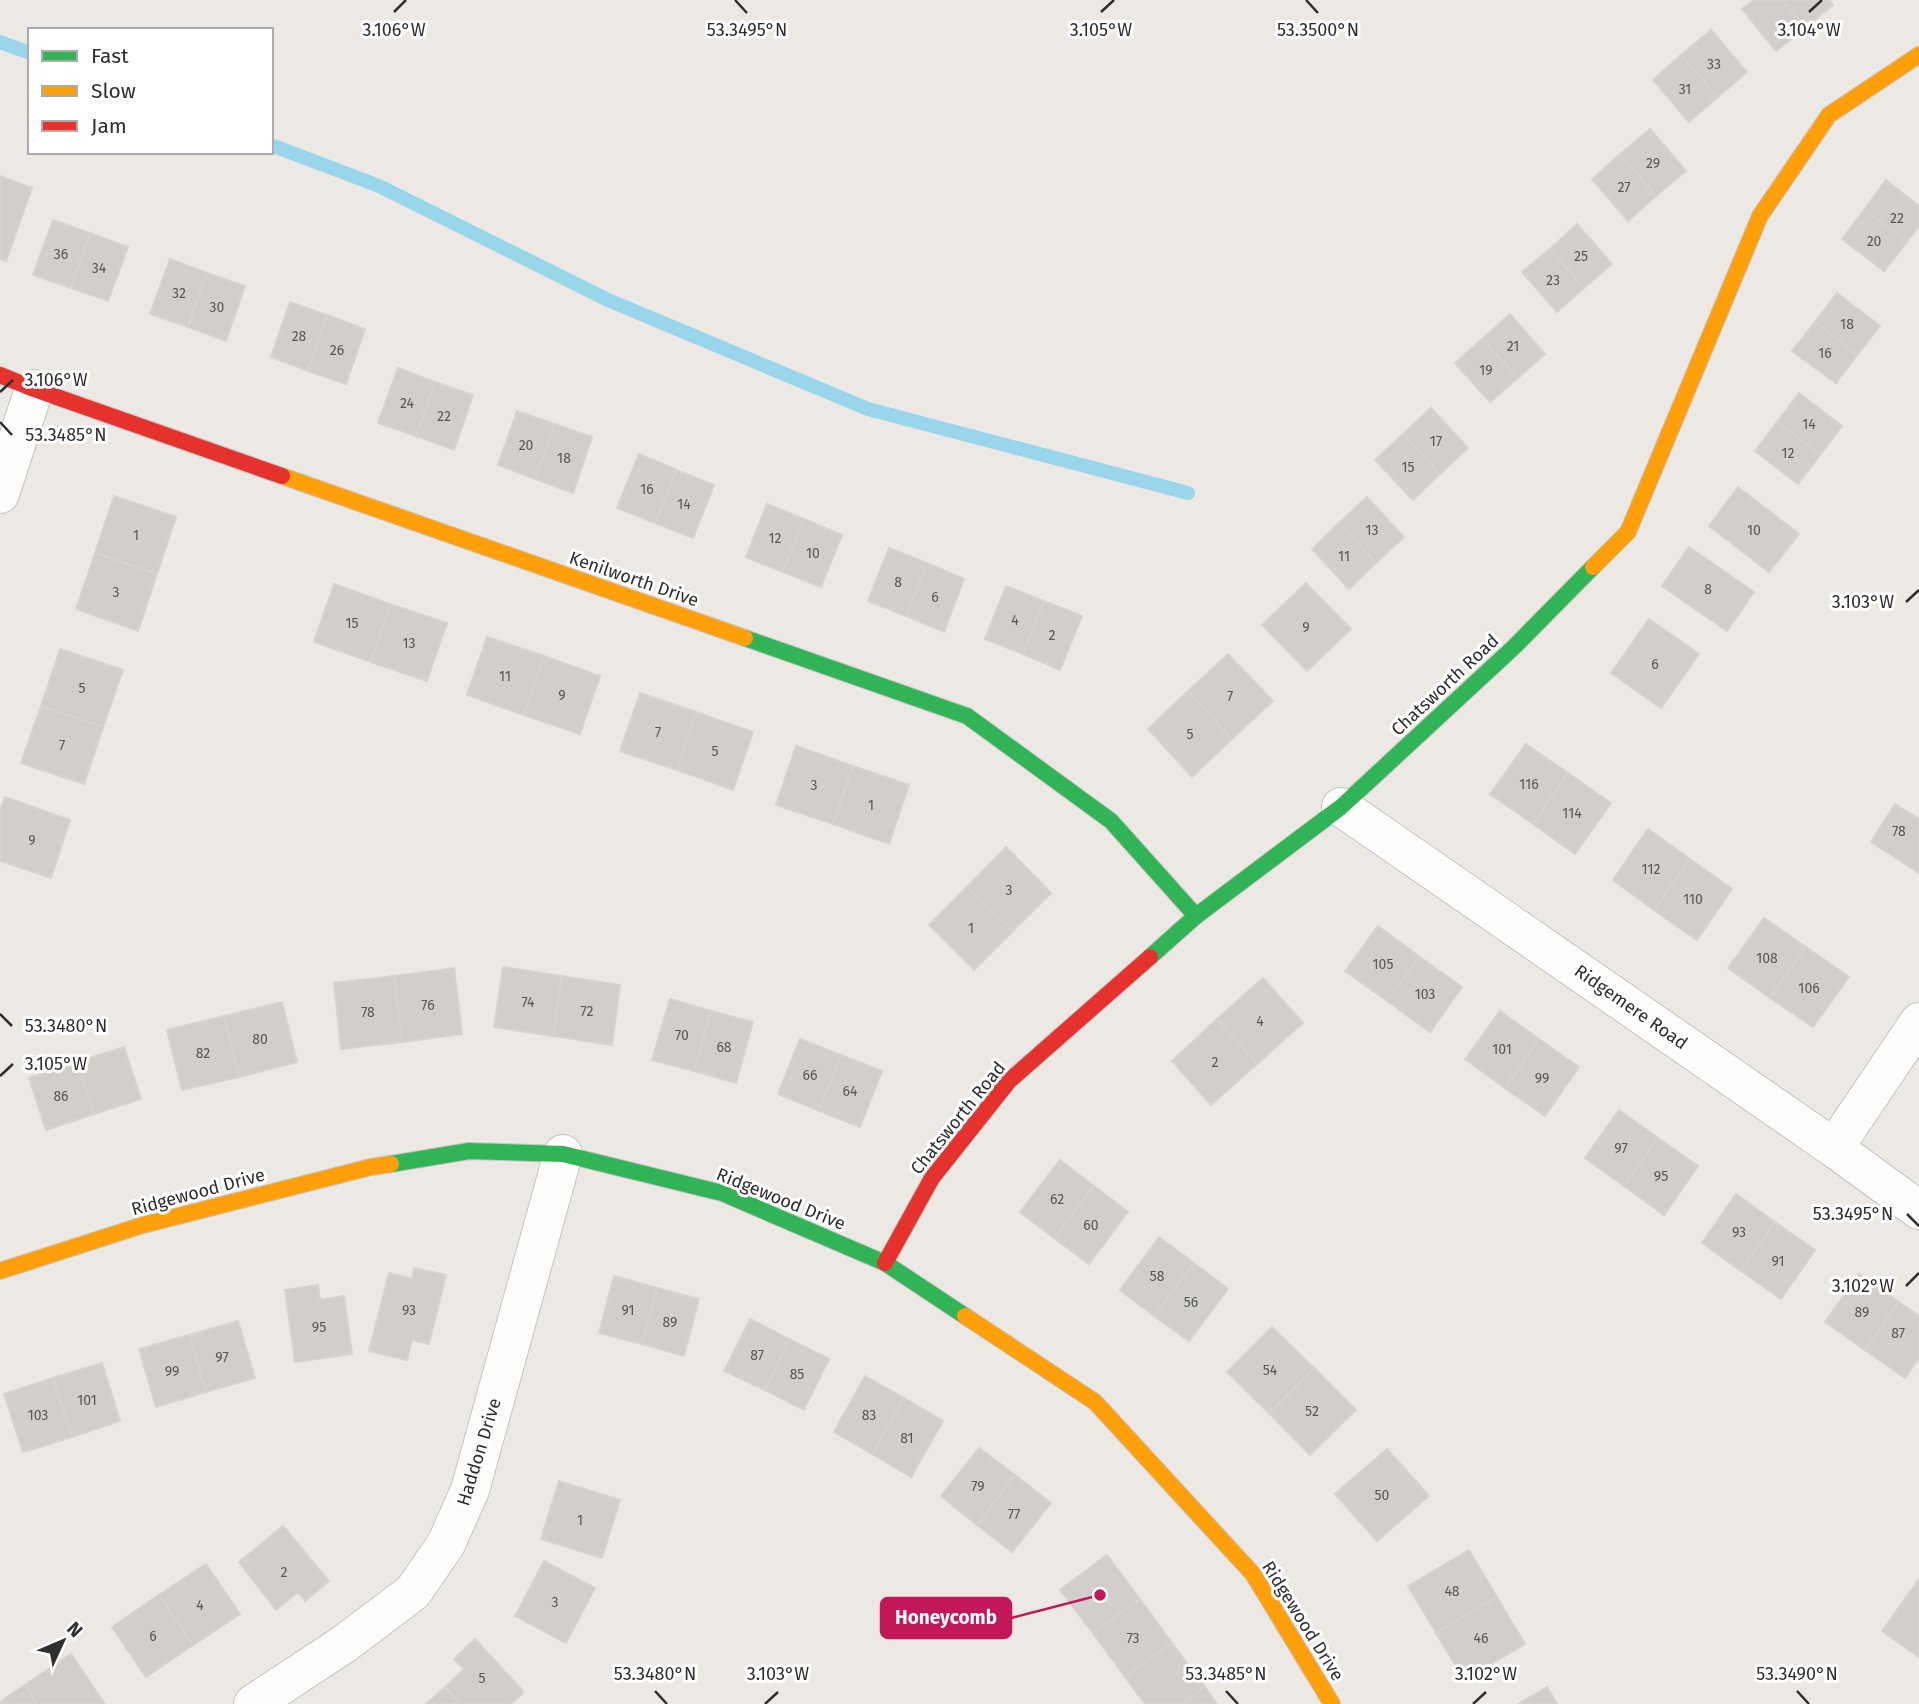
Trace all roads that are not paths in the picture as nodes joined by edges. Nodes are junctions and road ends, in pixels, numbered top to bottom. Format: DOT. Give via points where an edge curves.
graph roads {
  1 [pos="1919,55"];
  2 [pos="17,382"];
  3 [pos="0,495"];
  4 [pos="1341,807"];
  5 [pos="1196,916"];
  6 [pos="1919,1022"];
  7 [pos="1834,1148"];
  8 [pos="563,1154"];
  9 [pos="1919,1210"];
  10 [pos="885,1263"];
  11 [pos="0,1271"];
  12 [pos="253,1704"];
  13 [pos="1332,1704"];
  1 -- 4 [label="street, Chatsworth Road" via="1829,115 1760,216 1628,532 1514,647"];
  2 -- 3 [label="street"];
  2 -- 5 [label="street, Kenilworth Drive" via="967,716 1111,821"];
  4 -- 5 [label="street, Chatsworth Road"];
  4 -- 7 [label="street, Ridgemere Road"];
  5 -- 10 [label="street, Chatsworth Road" via="1009,1081 932,1178"];
  6 -- 7 [label="street"];
  7 -- 9 [label="street, Ridgemere Road"];
  8 -- 10 [label="street, Ridgewood Drive" via="722,1193"];
  8 -- 11 [label="street, Ridgewood Drive" via="469,1152 371,1167 143,1225"];
  8 -- 12 [label="street, Haddon Drive" via="470,1490 446,1544 413,1592"];
  10 -- 13 [label="street, Ridgewood Drive" via="1095,1402 1253,1574"];
}
